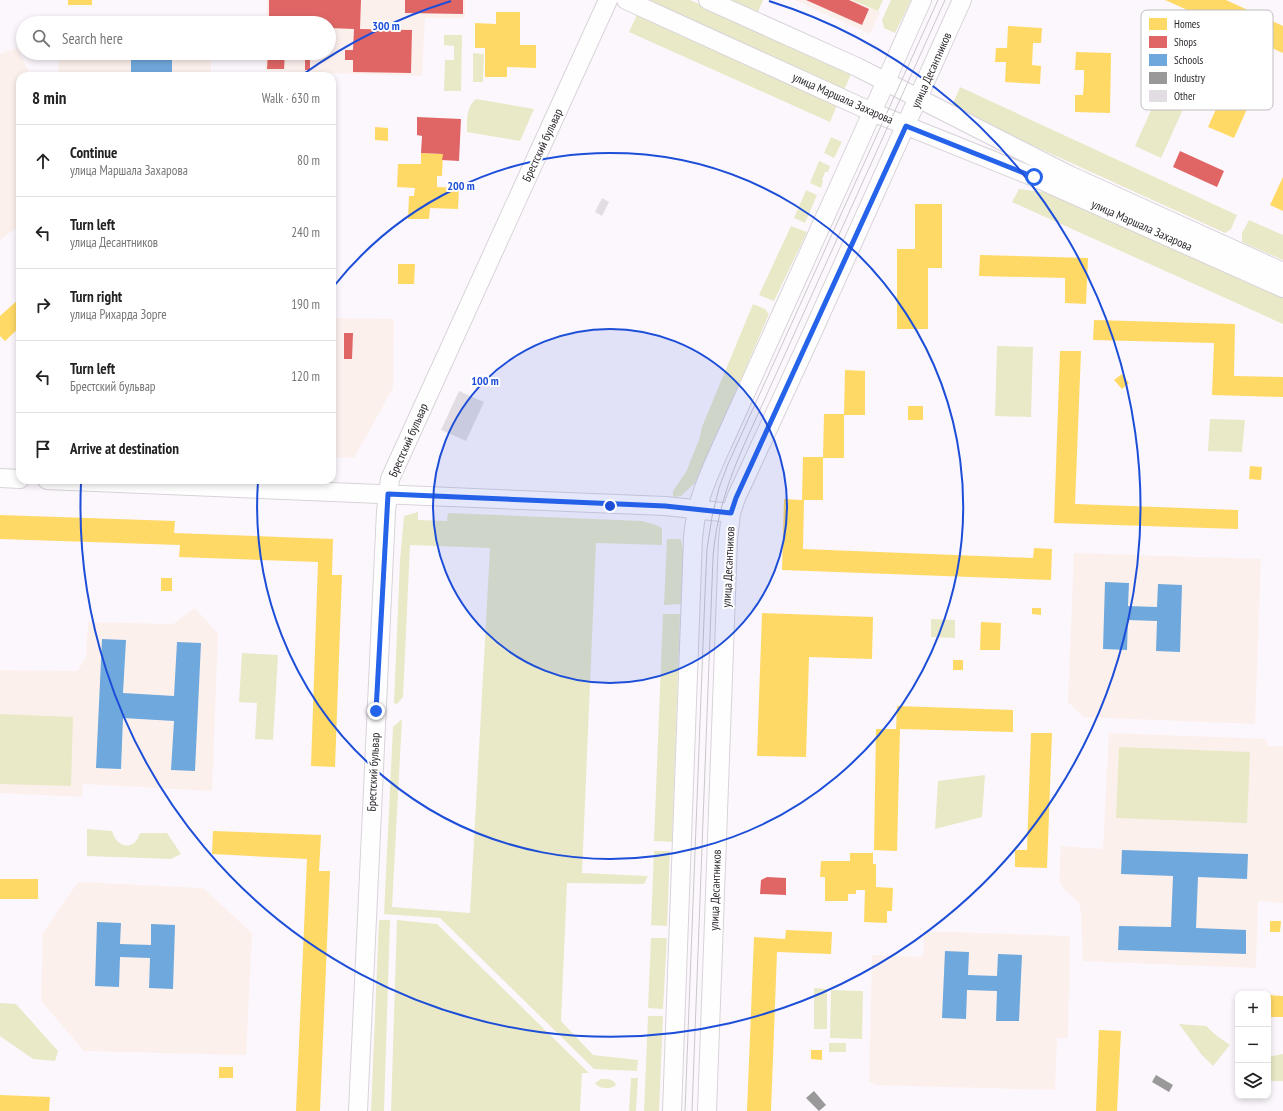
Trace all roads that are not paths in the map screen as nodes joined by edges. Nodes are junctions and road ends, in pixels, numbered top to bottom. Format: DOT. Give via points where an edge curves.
graph roads {
  1 [pos="608,0"];
  2 [pos="626,0"];
  3 [pos="708,0"];
  4 [pos="922,0"];
  5 [pos="962,0"];
  6 [pos="885,82"];
  7 [pos="918,99"];
  8 [pos="872,112"];
  9 [pos="906,126"];
  10 [pos="1283,272"];
  11 [pos="1283,288"];
  12 [pos="0,478"];
  13 [pos="16,479"];
  14 [pos="144,484"];
  15 [pos="388,494"];
  16 [pos="697,509"];
  17 [pos="731,513"];
  18 [pos="358,1111"];
  19 [pos="672,1111"];
  20 [pos="707,1111"];
  1 -- 15 [label="street, Брестский бульвар" via="390,480"];
  2 -- 8 [label="street, улица Маршала Захарова"];
  3 -- 6 [label="street, улица Маршала Захарова"];
  4 -- 6 [label="street"];
  5 -- 7 [label="street, улица Десантников"];
  6 -- 7 [label="street, улица Маршала Захарова"];
  6 -- 8 [label="street"];
  7 -- 9 [label="street, улица Десантников"];
  7 -- 10 [label="street, улица Маршала Захарова" via="1069,176"];
  8 -- 9 [label="street, улица Маршала Захарова"];
  8 -- 16 [label="street" via="722,443"];
  9 -- 11 [label="street, улица Маршала Захарова" via="1034,177"];
  9 -- 17 [label="street, улица Десантников"];
  12 -- 13 [label="street"];
  14 -- 15 [label="street"];
  15 -- 16 [label="street"];
  15 -- 18 [label="street, Брестский бульвар"];
  16 -- 17 [label="street"];
  16 -- 19 [label="street" via="693,538"];
  17 -- 20 [label="street, улица Десантников"];
}
